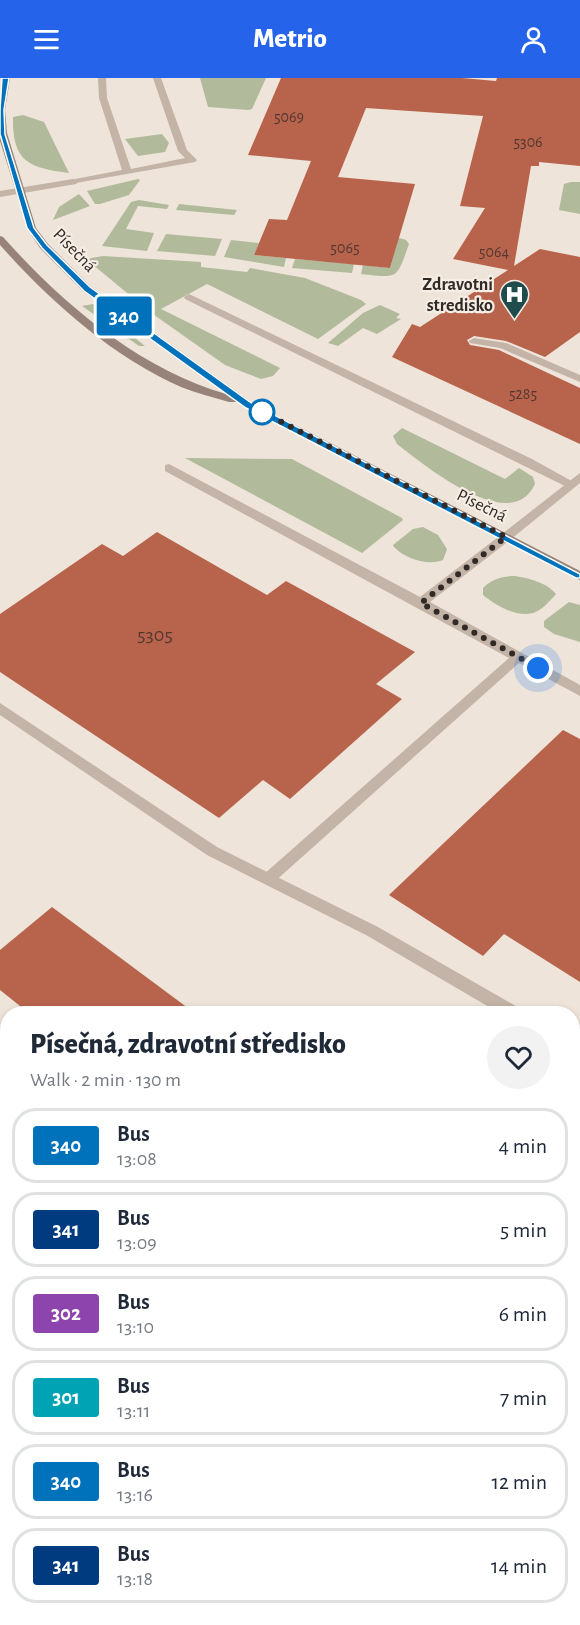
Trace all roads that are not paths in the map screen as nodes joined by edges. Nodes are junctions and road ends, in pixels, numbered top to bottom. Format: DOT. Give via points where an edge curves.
graph roads {
  1 [pos="6,78"];
  2 [pos="102,78"];
  3 [pos="157,78"];
  4 [pos="127,171"];
  5 [pos="18,192"];
  6 [pos="0,194"];
  7 [pos="0,239"];
  8 [pos="189,297"];
  9 [pos="474,341"];
  10 [pos="580,379"];
  11 [pos="250,406"];
  12 [pos="169,468"];
  13 [pos="576,481"];
  14 [pos="506,537"];
  15 [pos="580,576"];
  16 [pos="421,603"];
  17 [pos="518,657"];
  18 [pos="580,691"];
  19 [pos="0,708"];
  20 [pos="268,879"];
  21 [pos="501,1006"];
  1 -- 5 [label="street, Písečná" via="2,134"];
  2 -- 4 [label="street" via="103,98"];
  3 -- 4 [label="street" via="183,152 192,160"];
  4 -- 5 [label="street"];
  5 -- 6 [label="street"];
  5 -- 11 [label="street, Písečná" via="31,228 87,289"];
  7 -- 11 [label="street, Písečná" via="43,287 92,328 181,382"];
  8 -- 13 [label="street"];
  9 -- 10 [label="street" via="502,345"];
  11 -- 14 [label="street, Písečná"];
  12 -- 16 [label="street"];
  13 -- 14 [label="street, Písečná"];
  14 -- 15 [label="street, Písečná"];
  14 -- 16 [label="street"];
  16 -- 17 [label="street"];
  17 -- 18 [label="street"];
  17 -- 20 [label="street"];
  19 -- 20 [label="street" via="212,851"];
  20 -- 21 [label="street" via="372,931"];
}
